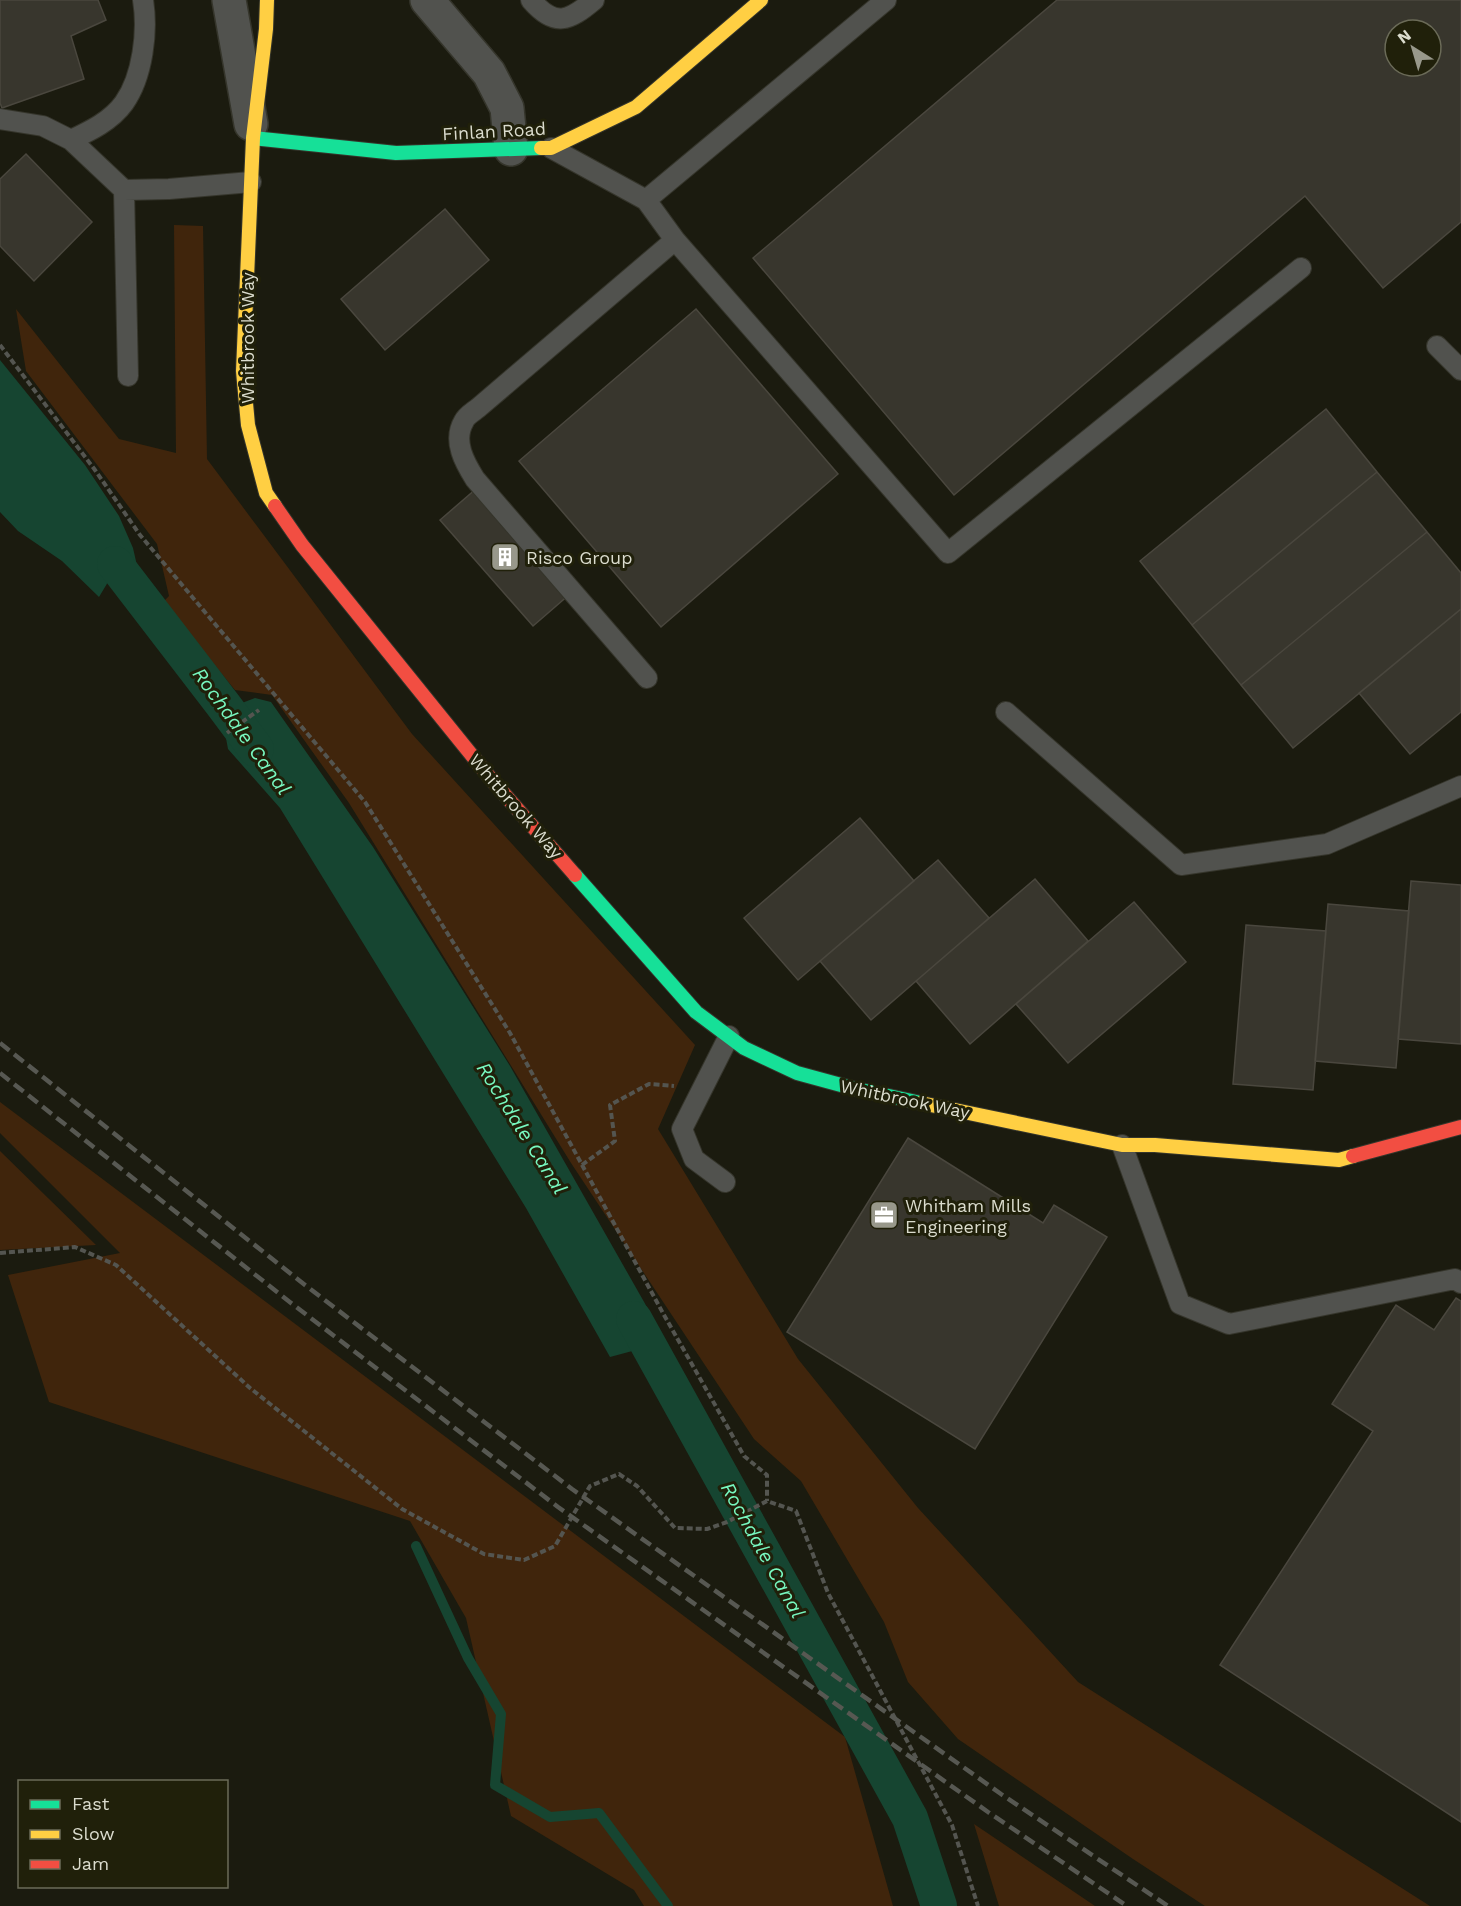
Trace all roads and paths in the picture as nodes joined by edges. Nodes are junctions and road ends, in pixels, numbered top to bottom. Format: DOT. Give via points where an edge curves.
graph roads {
  1 [pos="143,0"];
  2 [pos="229,0"];
  3 [pos="267,0"];
  4 [pos="427,0"];
  5 [pos="531,0"];
  6 [pos="594,0"];
  7 [pos="761,0"];
  8 [pos="886,0"];
  9 [pos="0,119"];
  10 [pos="253,138"];
  11 [pos="71,140"];
  12 [pos="551,148"];
  13 [pos="511,149"];
  14 [pos="251,182"];
  15 [pos="124,190"];
  16 [pos="646,200"];
  17 [pos="675,240"];
  18 [pos="1301,268"];
  19 [pos="0,345"];
  20 [pos="1437,346"];
  21 [pos="1461,370"];
  22 [pos="128,376"];
  23 [pos="647,678"];
  24 [pos="260,710"];
  25 [pos="1006,712"];
  26 [pos="227,733"];
  27 [pos="1461,786"];
  28 [pos="729,1036"];
  29 [pos="649,1084"];
  30 [pos="1461,1127"];
  31 [pos="1122,1145"];
  32 [pos="582,1166"];
  33 [pos="725,1182"];
  34 [pos="0,1253"];
  35 [pos="1461,1283"];
  36 [pos="767,1501"];
  37 [pos="978,1906"];
  1 -- 11 [label="lane" via="143,53 131,91 112,115"];
  2 -- 10 [label="street, Whitbrook Way"];
  3 -- 10 [label="street, Whitbrook Way"];
  4 -- 13 [label="street" via="489,73 507,108"];
  5 -- 6 [label="lane" via="549,16 564,19 576,15"];
  7 -- 12 [label="street, Finlan Road" via="636,107"];
  8 -- 16 [label="lane"];
  9 -- 11 [label="lane" via="43,126"];
  10 -- 13 [label="street, Finlan Road" via="396,153"];
  10 -- 14 [label="street, Whitbrook Way"];
  11 -- 15 [label="lane"];
  12 -- 13 [label="street, Finlan Road"];
  12 -- 16 [label="lane"];
  14 -- 15 [label="lane"];
  14 -- 28 [label="street, Whitbrook Way" via="243,370 248,425 266,493 302,545 491,779 696,1012"];
  15 -- 22 [label="lane"];
  16 -- 17 [label="lane"];
  17 -- 18 [label="lane" via="948,553"];
  17 -- 23 [label="lane" via="464,421 459,435 462,457 475,479"];
  19 -- 32 [label="path" via="140,535 365,802 510,1034"];
  20 -- 21 [label="lane"];
  24 -- 26 [label="path"];
  25 -- 27 [label="lane" via="1181,865 1327,844"];
  28 -- 31 [label="street, Whitbrook Way" via="744,1048 797,1072 852,1088"];
  28 -- 33 [label="lane" via="682,1129 694,1159"];
  29 -- 32 [label="path" via="610,1105 615,1141"];
  30 -- 31 [label="street, Whitbrook Way" via="1339,1160"];
  31 -- 35 [label="lane" via="1180,1304 1229,1324 1455,1279"];
  32 -- 36 [label="path" via="744,1456 767,1475"];
  34 -- 36 [label="path" via="75,1247 116,1265 250,1388 402,1509 484,1554 524,1560 555,1546 590,1486 618,1474 637,1486 675,1528 707,1529"];
  36 -- 37 [label="path" via="796,1511 828,1593 952,1825"];
}
